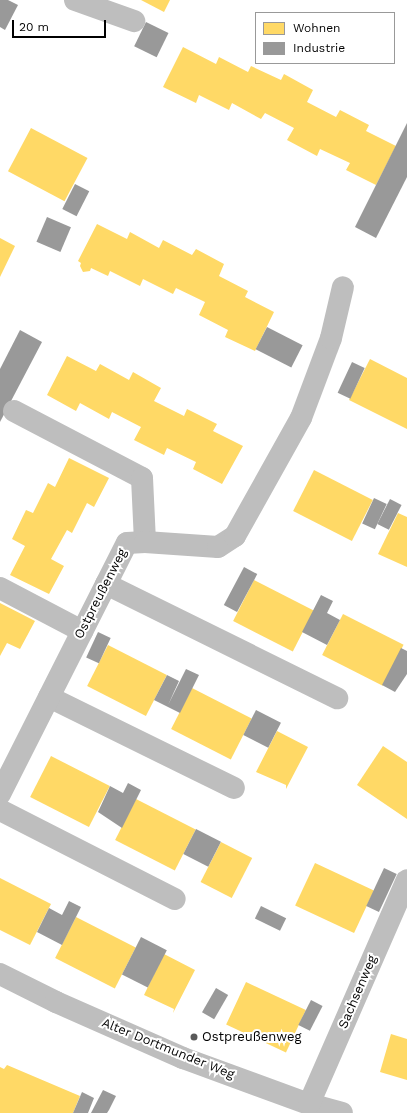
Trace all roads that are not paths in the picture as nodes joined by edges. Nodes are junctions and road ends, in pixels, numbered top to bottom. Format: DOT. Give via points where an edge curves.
graph roads {
  1 [pos="75,0"];
  2 [pos="134,21"];
  3 [pos="343,287"];
  4 [pos="14,411"];
  5 [pos="145,542"];
  6 [pos="106,584"];
  7 [pos="0,588"];
  8 [pos="82,631"];
  9 [pos="50,697"];
  10 [pos="337,698"];
  11 [pos="234,788"];
  12 [pos="0,794"];
  13 [pos="0,810"];
  14 [pos="407,880"];
  15 [pos="175,899"];
  16 [pos="0,974"];
  17 [pos="309,1104"];
  18 [pos="342,1113"];
  1 -- 2 [label="street"];
  3 -- 5 [label="street, Ostpreußenweg" via="331,338 302,418 235,536 218,547"];
  4 -- 5 [label="street" via="142,478"];
  5 -- 6 [label="street, Ostpreußenweg" via="127,543"];
  6 -- 8 [label="street, Ostpreußenweg"];
  6 -- 10 [label="street"];
  7 -- 8 [label="street"];
  8 -- 9 [label="street, Ostpreußenweg"];
  9 -- 11 [label="street"];
  9 -- 12 [label="street, Ostpreußenweg"];
  13 -- 15 [label="street"];
  14 -- 17 [label="street, Sachsenweg"];
  16 -- 17 [label="street, Alter Dortmunder Weg" via="56,1002 183,1058"];
  17 -- 18 [label="street, Alter Dortmunder Weg"];
}
